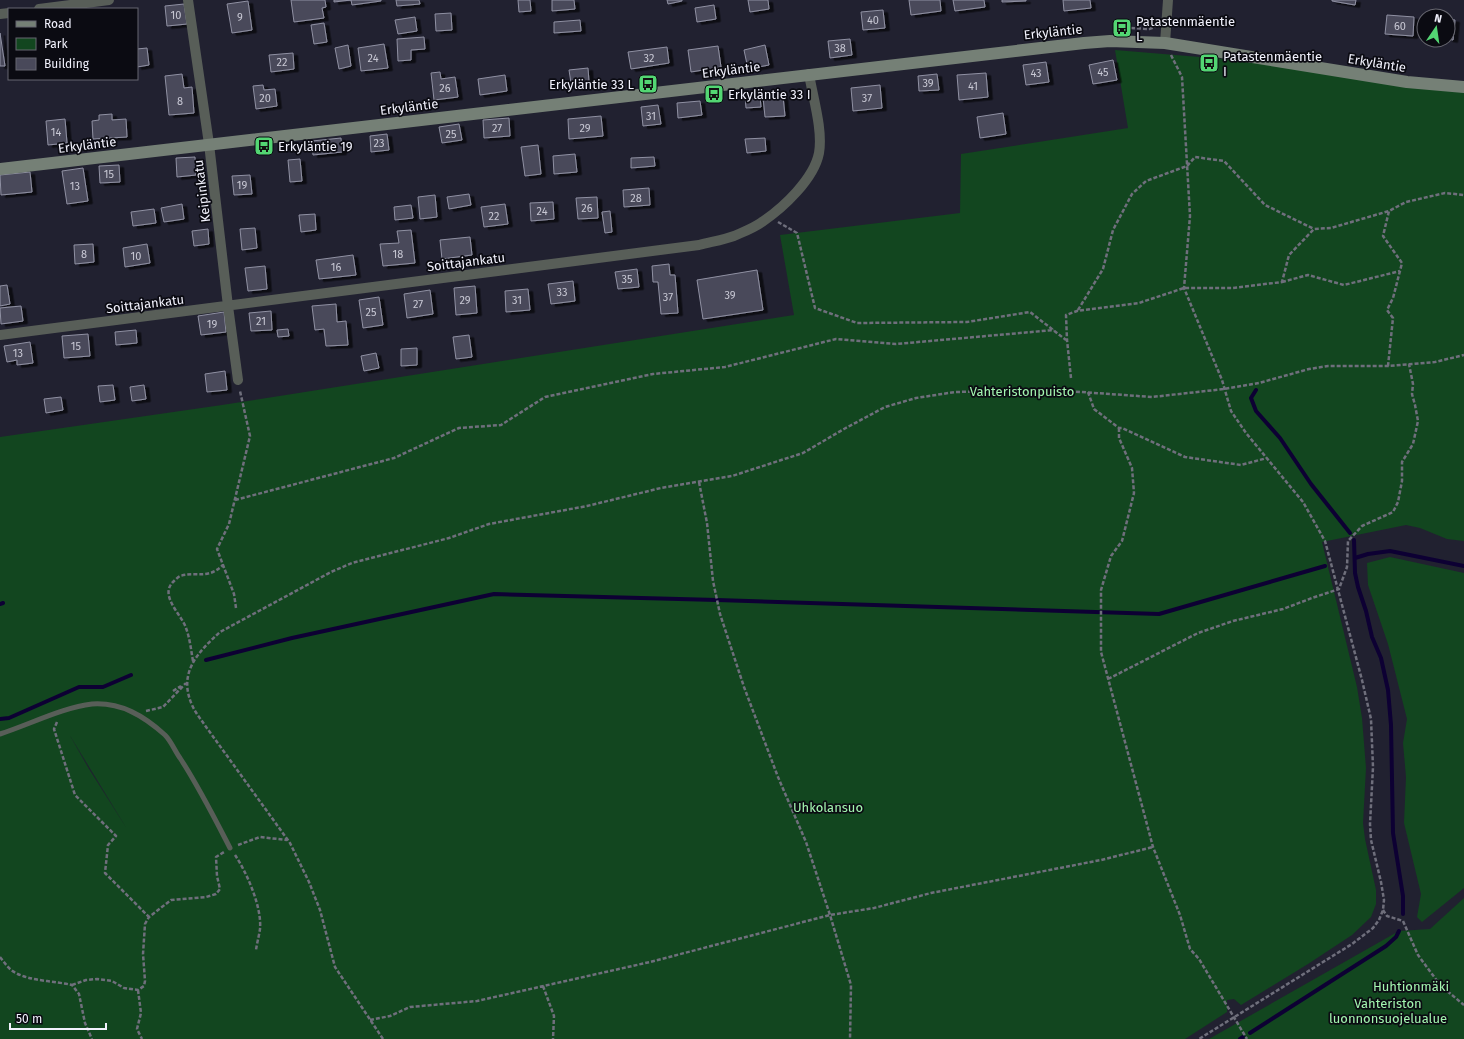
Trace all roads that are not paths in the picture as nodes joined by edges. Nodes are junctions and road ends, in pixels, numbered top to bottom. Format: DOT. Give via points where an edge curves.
graph roads {
  1 [pos="109,0"];
  2 [pos="188,0"];
  3 [pos="1168,0"];
  4 [pos="47,8"];
  5 [pos="1165,43"];
  6 [pos="809,74"];
  7 [pos="1464,87"];
  8 [pos="209,144"];
  9 [pos="0,169"];
  10 [pos="228,306"];
  11 [pos="0,335"];
  12 [pos="238,380"];
  13 [pos="0,734"];
  14 [pos="230,848"];
  1 -- 4 [label="street"];
  2 -- 8 [label="street, Keipinkatu"];
  3 -- 5 [label="street"];
  5 -- 6 [label="street, Erkyläntie" via="1084,42"];
  5 -- 7 [label="street, Erkyläntie" via="1407,82"];
  6 -- 8 [label="street, Erkyläntie"];
  6 -- 10 [label="street, Soittajankatu" via="819,138 819,153 813,170 805,183 761,223 733,236 699,245"];
  8 -- 9 [label="street, Erkyläntie"];
  8 -- 10 [label="street, Keipinkatu"];
  10 -- 11 [label="street, Soittajankatu"];
  10 -- 12 [label="street, Keipinkatu"];
  13 -- 14 [label="lane" via="90,704 120,706 137,713 166,736 194,780"];
}
